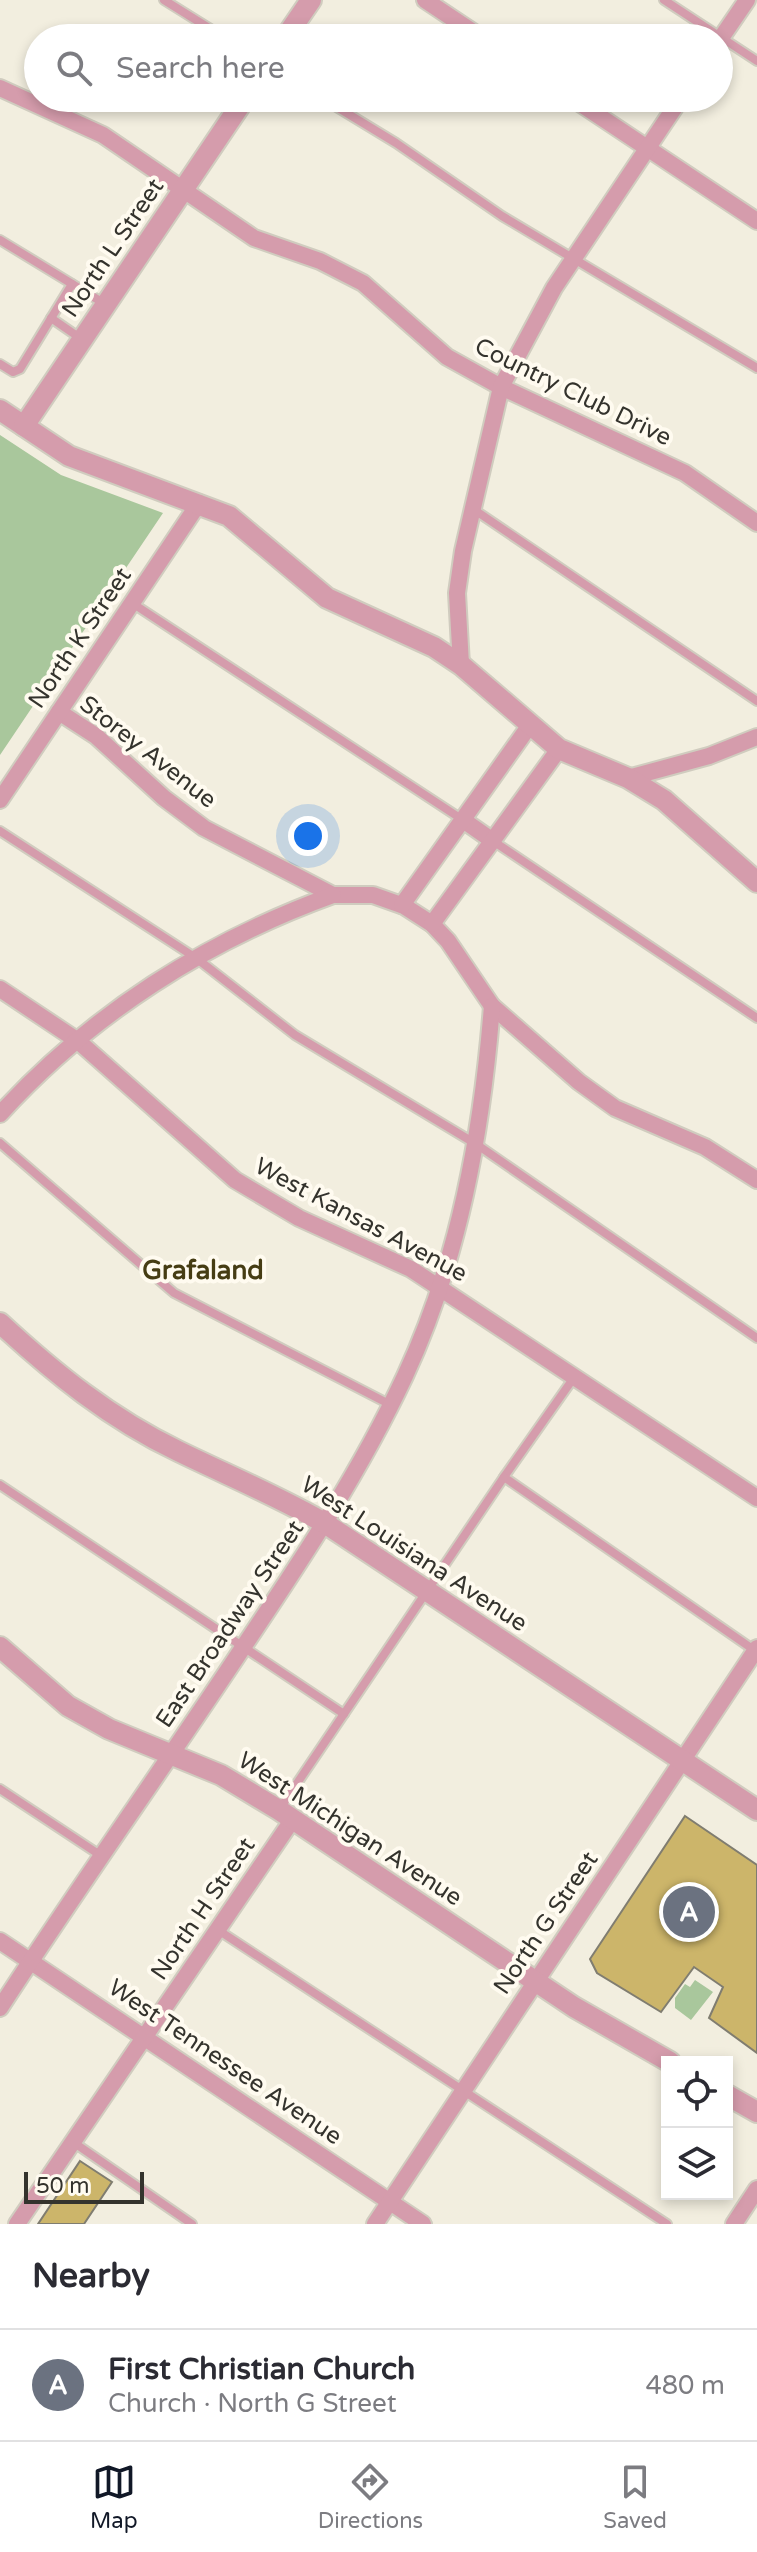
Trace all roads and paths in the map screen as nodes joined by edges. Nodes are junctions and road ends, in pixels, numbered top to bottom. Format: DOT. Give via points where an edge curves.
graph roads {
  1 [pos="164,0"];
  2 [pos="311,0"];
  3 [pos="425,0"];
  4 [pos="664,0"];
  5 [pos="747,0"];
  6 [pos="203,24"];
  7 [pos="295,24"];
  8 [pos="461,24"];
  9 [pos="698,24"];
  10 [pos="730,24"];
  11 [pos="733,47"];
  12 [pos="757,61"];
  13 [pos="0,88"];
  14 [pos="24,99"];
  15 [pos="53,112"];
  16 [pos="235,112"];
  17 [pos="344,112"];
  18 [pos="593,112"];
  19 [pos="671,112"];
  20 [pos="647,148"];
  21 [pos="182,190"];
  22 [pos="757,221"];
  23 [pos="0,240"];
  24 [pos="574,259"];
  25 [pos="72,284"];
  26 [pos="106,304"];
  27 [pos="51,318"];
  28 [pos="83,339"];
  29 [pos="0,364"];
  30 [pos="757,368"];
  31 [pos="501,387"];
  32 [pos="0,410"];
  33 [pos="24,426"];
  34 [pos="199,503"];
  35 [pos="472,508"];
  36 [pos="757,523"];
  37 [pos="132,603"];
  38 [pos="461,665"];
  39 [pos="757,701"];
  40 [pos="59,712"];
  41 [pos="530,725"];
  42 [pos="757,737"];
  43 [pos="559,749"];
  44 [pos="628,778"];
  45 [pos="0,800"];
  46 [pos="463,820"];
  47 [pos="0,831"];
  48 [pos="493,841"];
  49 [pos="757,882"];
  50 [pos="333,895"];
  51 [pos="402,905"];
  52 [pos="432,924"];
  53 [pos="196,958"];
  54 [pos="0,989"];
  55 [pos="492,1006"];
  56 [pos="757,1018"];
  57 [pos="78,1041"];
  58 [pos="0,1114"];
  59 [pos="0,1143"];
  60 [pos="476,1144"];
  61 [pos="757,1180"];
  62 [pos="438,1287"];
  63 [pos="0,1323"];
  64 [pos="757,1338"];
  65 [pos="575,1375"];
  66 [pos="391,1405"];
  67 [pos="504,1477"];
  68 [pos="0,1485"];
  69 [pos="757,1498"];
  70 [pos="326,1524"];
  71 [pos="427,1591"];
  72 [pos="0,1647"];
  73 [pos="243,1648"];
  74 [pos="756,1651"];
  75 [pos="344,1714"];
  76 [pos="170,1756"];
  77 [pos="681,1763"];
  78 [pos="0,1789"];
  79 [pos="757,1810"];
  80 [pos="286,1814"];
  81 [pos="103,1857"];
  82 [pos="217,1929"];
  83 [pos="0,1941"];
  84 [pos="32,1963"];
  85 [pos="535,1981"];
  86 [pos="6,1995"];
  87 [pos="0,2008"];
  88 [pos="144,2037"];
  89 [pos="661,2057"];
  90 [pos="464,2089"];
  91 [pos="733,2098"];
  92 [pos="757,2112"];
  93 [pos="73,2142"];
  94 [pos="757,2189"];
  95 [pos="390,2202"];
  96 [pos="17,2224"];
  97 [pos="192,2224"];
  98 [pos="375,2224"];
  99 [pos="423,2224"];
  100 [pos="667,2224"];
  101 [pos="734,2224"];
  1 -- 6 [label="lane"];
  2 -- 7 [label="street"];
  3 -- 8 [label="street"];
  4 -- 9 [label="lane"];
  5 -- 10 [label="street"];
  11 -- 12 [label="lane"];
  13 -- 14 [label="street, Country Club Drive"];
  15 -- 21 [label="street, Country Club Drive" via="103,135"];
  16 -- 21 [label="street, North L Street"];
  17 -- 24 [label="lane"];
  18 -- 20 [label="street"];
  19 -- 20 [label="street"];
  20 -- 22 [label="street"];
  20 -- 24 [label="street"];
  21 -- 26 [label="street, North L Street"];
  21 -- 31 [label="street, Country Club Drive" via="254,238 363,283 447,357"];
  23 -- 25 [label="lane"];
  24 -- 30 [label="lane"];
  24 -- 31 [label="street"];
  25 -- 26 [label="lane"];
  25 -- 27 [label="lane"];
  26 -- 28 [label="street, North L Street"];
  27 -- 28 [label="lane"];
  27 -- 29 [label="lane" via="20,369 13,372"];
  28 -- 33 [label="street, North L Street"];
  31 -- 35 [label="street"];
  31 -- 36 [label="street, Country Club Drive" via="685,473"];
  32 -- 33 [label="street"];
  33 -- 34 [label="street" via="69,456"];
  34 -- 37 [label="street, North K Street"];
  34 -- 38 [label="street" via="229,516 327,598 434,647"];
  35 -- 38 [label="street" via="457,593"];
  35 -- 39 [label="lane"];
  37 -- 40 [label="street, North K Street"];
  37 -- 46 [label="lane"];
  38 -- 41 [label="street"];
  40 -- 45 [label="street, North K Street"];
  40 -- 50 [label="street, Storey Avenue" via="96,736 204,828"];
  41 -- 43 [label="street"];
  41 -- 46 [label="street"];
  42 -- 44 [label="street"];
  43 -- 44 [label="street"];
  43 -- 48 [label="street"];
  44 -- 49 [label="street" via="664,800"];
  46 -- 48 [label="street"];
  46 -- 51 [label="street"];
  47 -- 53 [label="lane"];
  48 -- 52 [label="street"];
  48 -- 56 [label="lane"];
  50 -- 51 [label="street, Storey Avenue" via="373,895"];
  50 -- 53 [label="street" via="277,916"];
  51 -- 52 [label="street, Storey Avenue"];
  52 -- 55 [label="street, Storey Avenue"];
  53 -- 57 [label="street"];
  53 -- 60 [label="lane" via="295,1035"];
  54 -- 57 [label="street, West Kansas Avenue"];
  55 -- 60 [label="street, East Broadway Street"];
  55 -- 61 [label="street, Storey Avenue" via="615,1108 705,1147"];
  57 -- 58 [label="street"];
  57 -- 62 [label="street, West Kansas Avenue" via="235,1180"];
  59 -- 66 [label="lane" via="174,1293"];
  60 -- 62 [label="street, East Broadway Street"];
  60 -- 64 [label="lane"];
  62 -- 65 [label="street, West Kansas Avenue"];
  62 -- 66 [label="street, East Broadway Street"];
  63 -- 70 [label="street, West Louisiana Avenue" via="53,1372 128,1423"];
  65 -- 67 [label="lane"];
  65 -- 69 [label="street, West Kansas Avenue"];
  66 -- 70 [label="street, East Broadway Street"];
  67 -- 71 [label="lane"];
  67 -- 74 [label="lane"];
  68 -- 73 [label="lane"];
  70 -- 71 [label="street, West Louisiana Avenue"];
  70 -- 73 [label="street, East Broadway Street"];
  71 -- 75 [label="lane"];
  71 -- 77 [label="street, West Louisiana Avenue"];
  72 -- 76 [label="street, West Michigan Avenue" via="68,1706"];
  73 -- 75 [label="lane"];
  73 -- 76 [label="street, East Broadway Street"];
  74 -- 77 [label="street, North G Street"];
  75 -- 80 [label="lane"];
  76 -- 80 [label="street, West Michigan Avenue" via="221,1775"];
  76 -- 81 [label="street, East Broadway Street"];
  77 -- 79 [label="street, West Louisiana Avenue"];
  77 -- 85 [label="street, North G Street"];
  78 -- 81 [label="lane"];
  80 -- 82 [label="street, North H Street"];
  80 -- 85 [label="street, West Michigan Avenue"];
  81 -- 84 [label="street, East Broadway Street"];
  82 -- 88 [label="street, North H Street"];
  82 -- 90 [label="lane"];
  83 -- 84 [label="street, West Tennessee Avenue"];
  84 -- 86 [label="street, East Broadway Street"];
  84 -- 88 [label="street, West Tennessee Avenue"];
  85 -- 89 [label="street, West Michigan Avenue"];
  85 -- 90 [label="street, North G Street"];
  86 -- 87 [label="street, East Broadway Street"];
  88 -- 93 [label="street, North H Street"];
  88 -- 95 [label="street, West Tennessee Avenue"];
  90 -- 95 [label="street, North G Street"];
  90 -- 100 [label="lane"];
  91 -- 92 [label="street"];
  93 -- 96 [label="street, North H Street"];
  93 -- 97 [label="lane"];
  94 -- 101 [label="street"];
  95 -- 98 [label="street, North G Street"];
  95 -- 99 [label="street, West Tennessee Avenue"];
}
